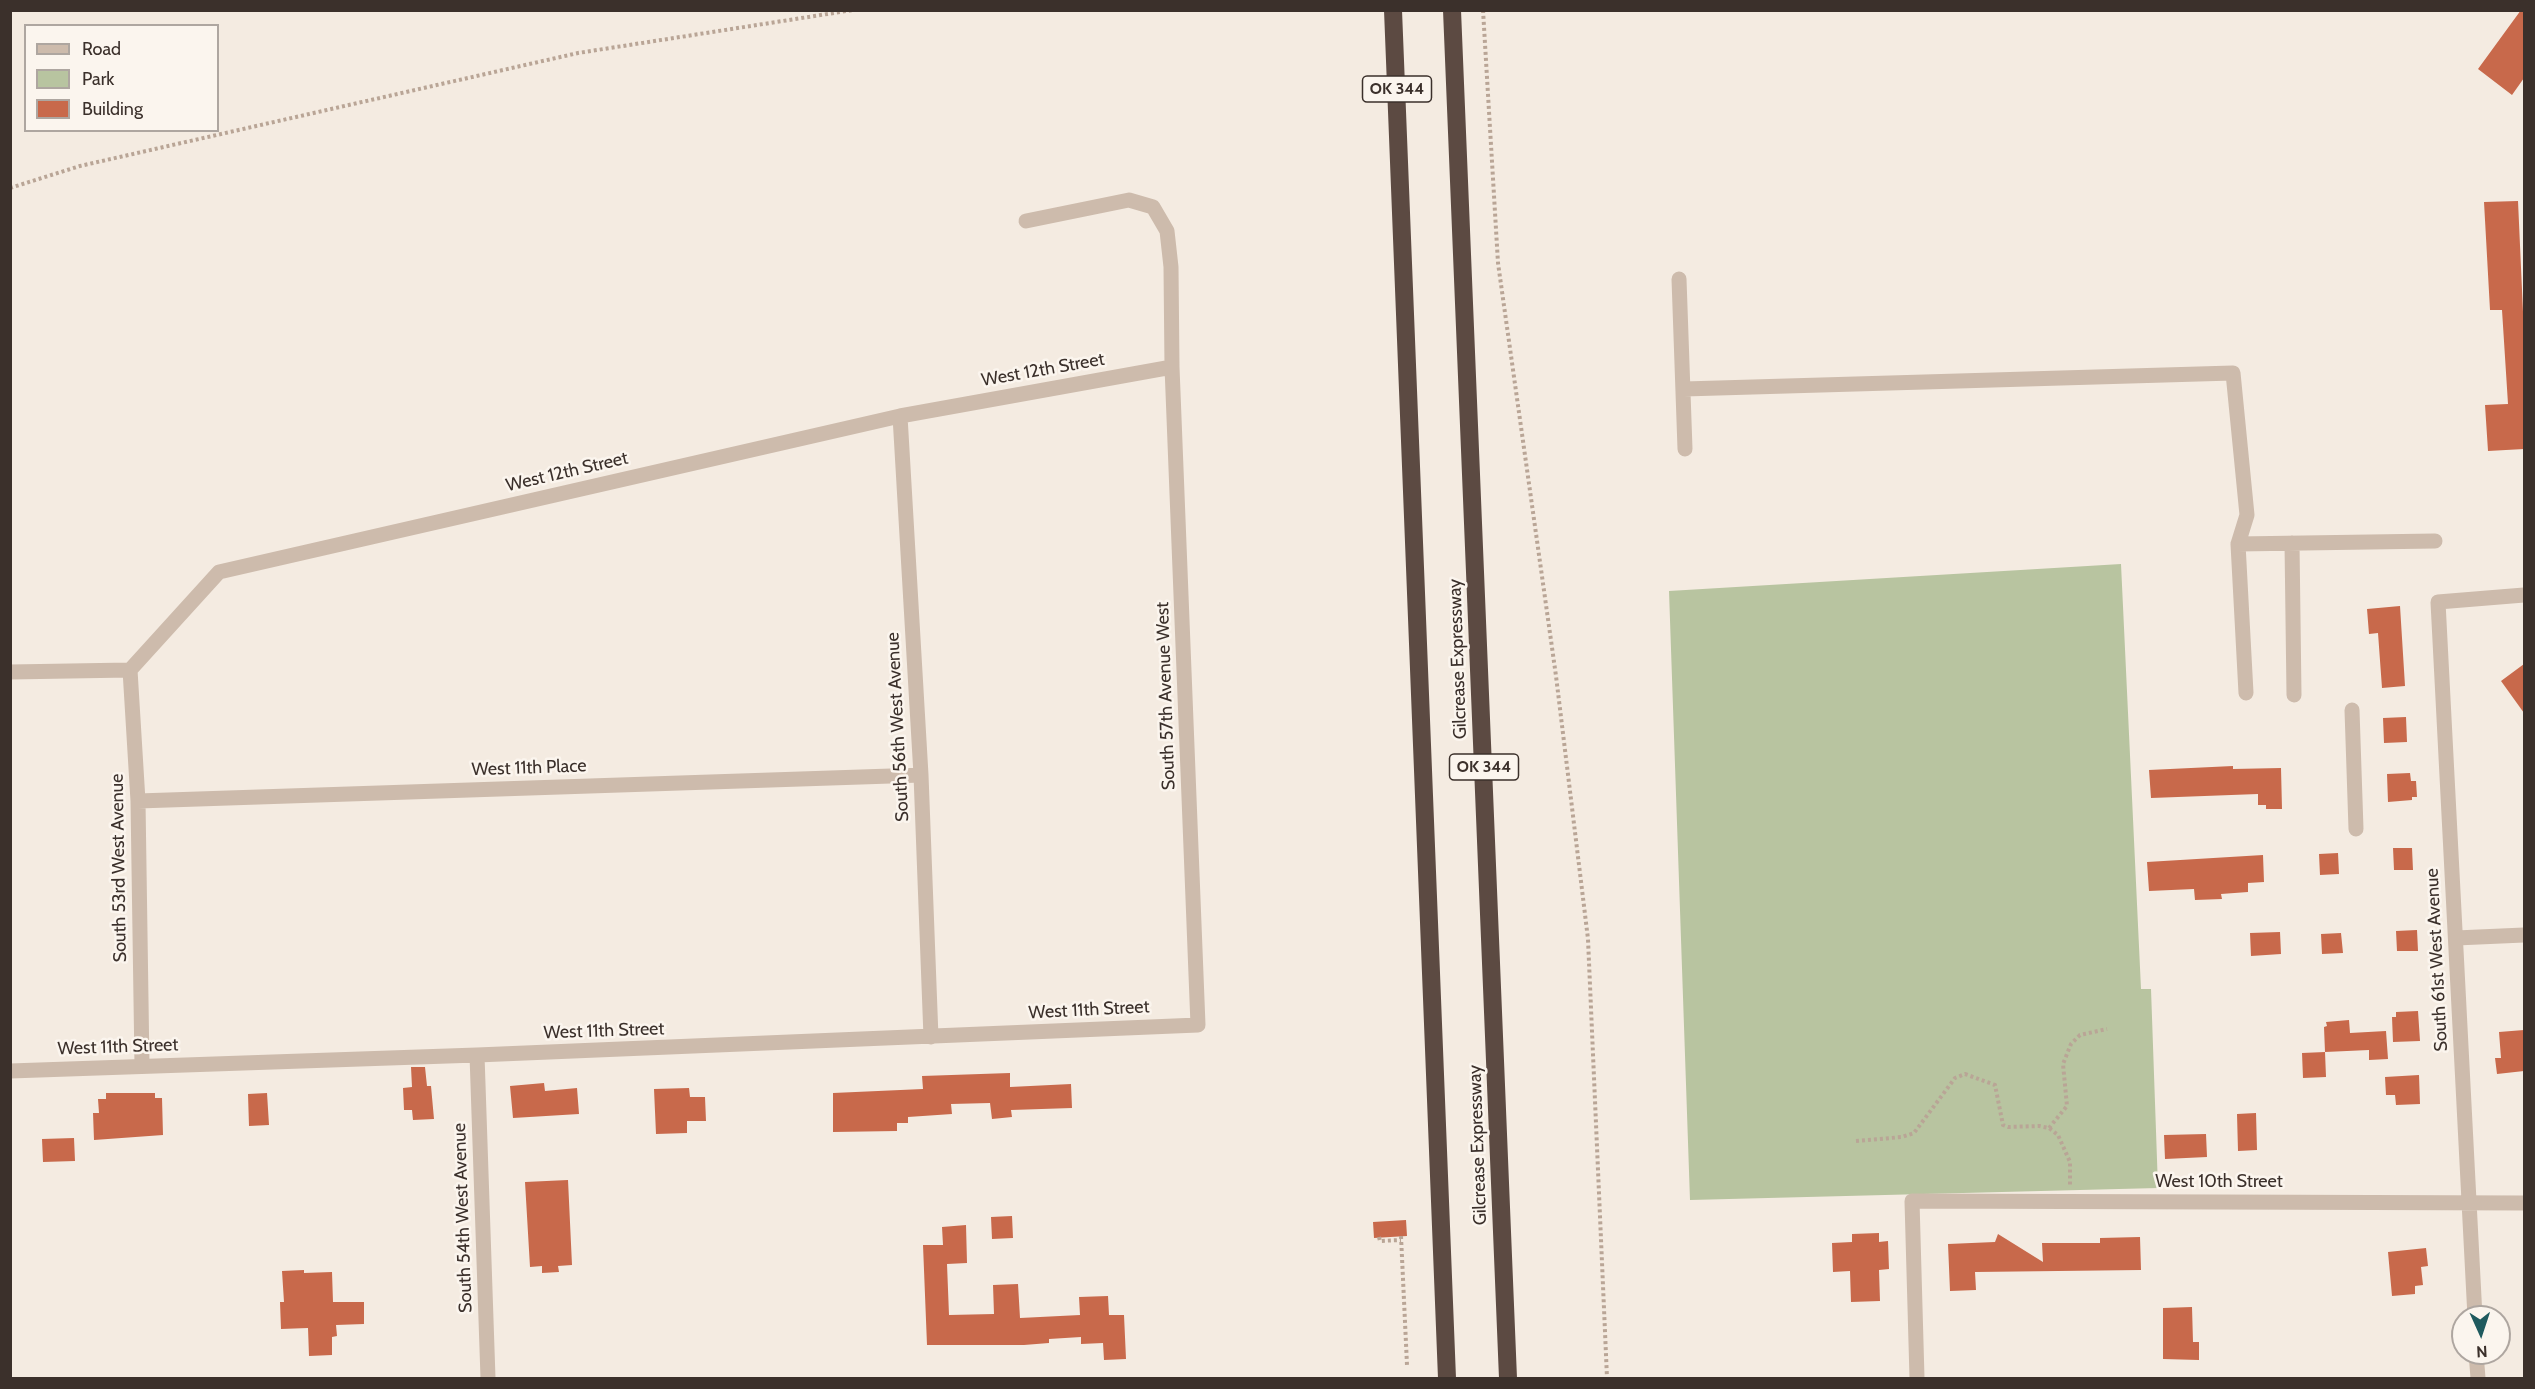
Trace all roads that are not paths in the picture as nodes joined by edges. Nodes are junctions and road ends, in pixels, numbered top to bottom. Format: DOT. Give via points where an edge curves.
graph roads {
  1 [pos="1393,10"];
  2 [pos="1452,10"];
  3 [pos="1026,220"];
  4 [pos="1679,279"];
  5 [pos="1172,367"];
  6 [pos="1684,389"];
  7 [pos="900,416"];
  8 [pos="1685,449"];
  9 [pos="2435,541"];
  10 [pos="2292,543"];
  11 [pos="2238,544"];
  12 [pos="2524,595"];
  13 [pos="130,670"];
  14 [pos="10,672"];
  15 [pos="2246,693"];
  16 [pos="2294,695"];
  17 [pos="2352,710"];
  18 [pos="921,775"];
  19 [pos="138,801"];
  20 [pos="2356,829"];
  21 [pos="2524,935"];
  22 [pos="2456,938"];
  23 [pos="1198,1024"];
  24 [pos="932,1037"];
  25 [pos="477,1055"];
  26 [pos="142,1066"];
  27 [pos="10,1071"];
  28 [pos="2469,1203"];
  29 [pos="2524,1203"];
  30 [pos="2474,1305"];
  31 [pos="488,1378"];
  32 [pos="1447,1378"];
  33 [pos="1508,1378"];
  34 [pos="1917,1378"];
  1 -- 32 [label="highway, OK 344"];
  2 -- 33 [label="highway, Gilcrease Expressway / OK 344"];
  3 -- 5 [label="street, South 57th Avenue West" via="1130,200 1153,207 1167,231"];
  4 -- 6 [label="street"];
  5 -- 7 [label="street, West 12th Street"];
  5 -- 23 [label="street, South 57th Avenue West"];
  6 -- 8 [label="street"];
  6 -- 11 [label="street" via="2233,373 2247,515"];
  7 -- 13 [label="street, West 12th Street" via="219,572"];
  7 -- 18 [label="street, South 56th West Avenue"];
  9 -- 10 [label="street"];
  10 -- 11 [label="street"];
  10 -- 16 [label="street"];
  11 -- 15 [label="street"];
  12 -- 22 [label="street, South 61st West Avenue" via="2438,602"];
  13 -- 14 [label="street"];
  13 -- 19 [label="street, South 53rd West Avenue"];
  17 -- 20 [label="street"];
  18 -- 19 [label="street, West 11th Place"];
  18 -- 24 [label="street, South 56th West Avenue"];
  19 -- 26 [label="street, South 53rd West Avenue"];
  21 -- 22 [label="street"];
  22 -- 28 [label="street, South 61st West Avenue"];
  23 -- 24 [label="street, West 11th Street"];
  24 -- 25 [label="street, West 11th Street"];
  25 -- 26 [label="street, West 11th Street"];
  25 -- 31 [label="street, South 54th West Avenue"];
  26 -- 27 [label="street, West 11th Street"];
  28 -- 29 [label="street, West 10th Street"];
  28 -- 30 [label="street, South 61st West Avenue"];
  28 -- 34 [label="street, West 10th Street" via="1912,1201"];
}
